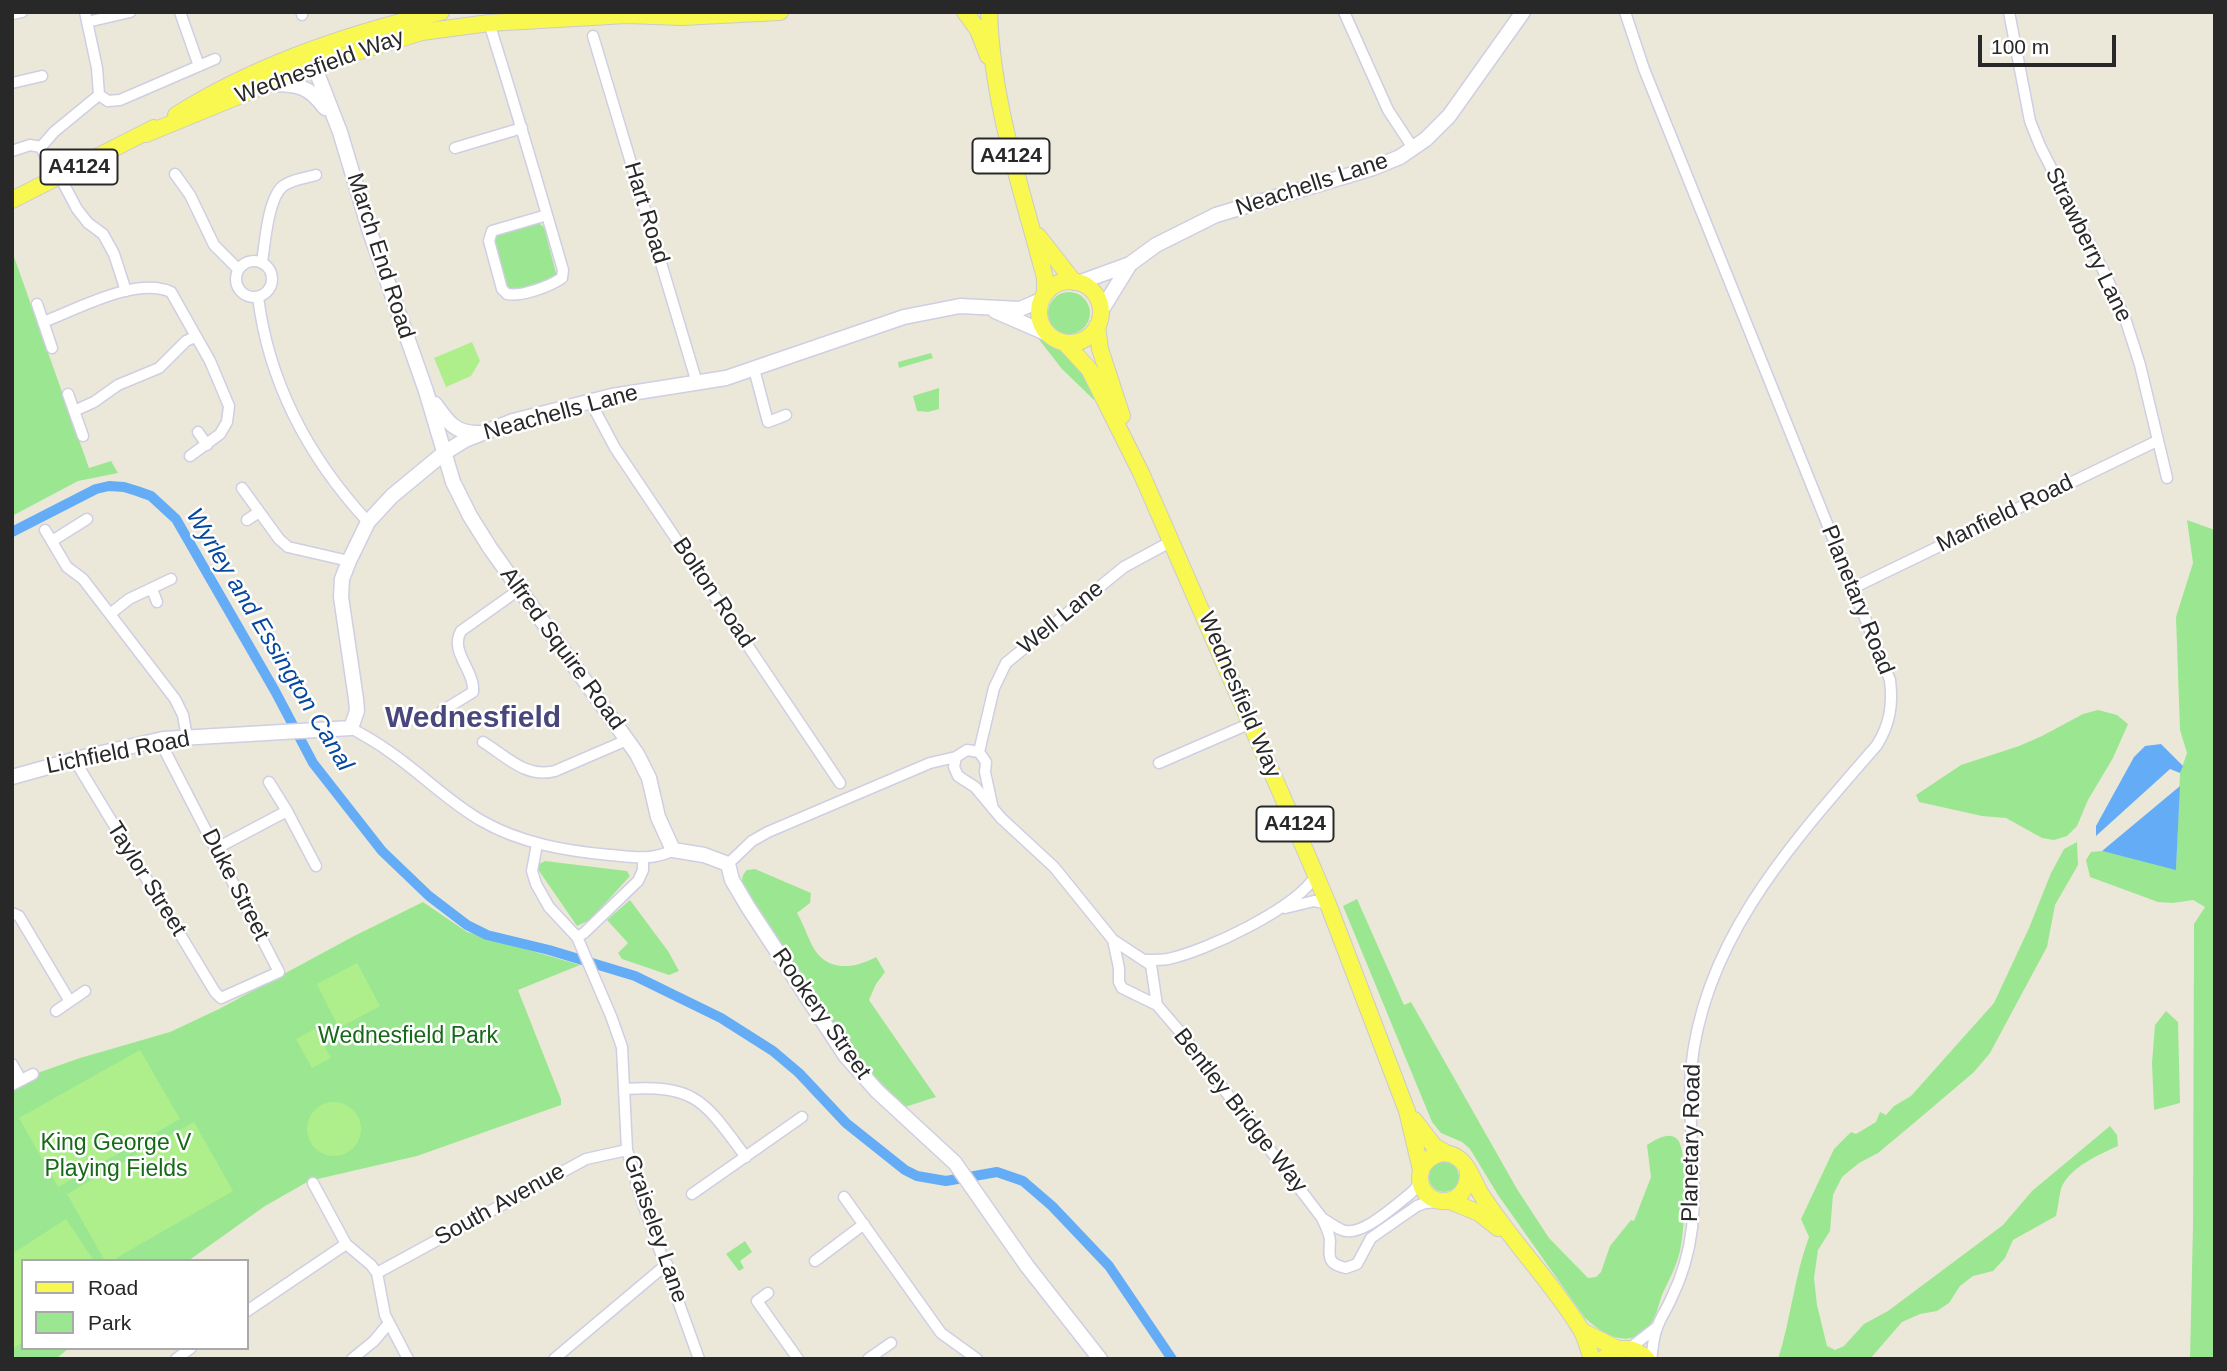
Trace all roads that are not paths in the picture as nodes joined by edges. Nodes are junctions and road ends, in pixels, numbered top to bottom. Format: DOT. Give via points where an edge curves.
graph roads {
  1 [pos="22,12"];
  2 [pos="130,12"];
  3 [pos="180,12"];
  4 [pos="441,12"];
  5 [pos="780,12"];
  6 [pos="965,12"];
  7 [pos="989,12"];
  8 [pos="1344,12"];
  9 [pos="1523,12"];
  10 [pos="1625,12"];
  11 [pos="2009,12"];
  12 [pos="618,14"];
  13 [pos="12,15"];
  14 [pos="562,16"];
  15 [pos="86,17"];
  16 [pos="392,20"];
  17 [pos="489,23"];
  18 [pos="608,39"];
  19 [pos="316,57"];
  20 [pos="215,59"];
  21 [pos="200,66"];
  22 [pos="35,81"];
  23 [pos="996,81"];
  24 [pos="12,83"];
  25 [pos="268,84"];
  26 [pos="99,95"];
  27 [pos="334,120"];
  28 [pos="522,128"];
  29 [pos="146,134"];
  30 [pos="41,147"];
  31 [pos="455,148"];
  32 [pos="1413,148"];
  33 [pos="12,151"];
  34 [pos="175,174"];
  35 [pos="316,175"];
  36 [pos="58,178"];
  37 [pos="12,200"];
  38 [pos="547,215"];
  39 [pos="1032,229"];
  40 [pos="262,262"];
  41 [pos="1130,264"];
  42 [pos="238,270"];
  43 [pos="1076,282"];
  44 [pos="126,291"];
  45 [pos="258,297"];
  46 [pos="1043,297"];
  47 [pos="37,304"];
  48 [pos="986,308"];
  49 [pos="1099,319"];
  50 [pos="43,322"];
  51 [pos="1048,334"];
  52 [pos="195,337"];
  53 [pos="1065,343"];
  54 [pos="52,348"];
  55 [pos="754,369"];
  56 [pos="697,383"];
  57 [pos="426,391"];
  58 [pos="68,394"];
  59 [pos="590,401"];
  60 [pos="74,411"];
  61 [pos="786,415"];
  62 [pos="198,432"];
  63 [pos="481,432"];
  64 [pos="83,436"];
  65 [pos="2157,442"];
  66 [pos="207,445"];
  67 [pos="444,453"];
  68 [pos="190,456"];
  69 [pos="1142,475"];
  70 [pos="2167,478"];
  71 [pos="242,488"];
  72 [pos="259,512"];
  73 [pos="87,519"];
  74 [pos="247,520"];
  75 [pos="368,522"];
  76 [pos="45,530"];
  77 [pos="52,541"];
  78 [pos="1172,541"];
  79 [pos="348,561"];
  80 [pos="171,579"];
  81 [pos="1853,588"];
  82 [pos="152,589"];
  83 [pos="520,589"];
  84 [pos="157,602"];
  85 [pos="110,614"];
  86 [pos="442,711"];
  87 [pos="1251,723"];
  88 [pos="351,728"];
  89 [pos="187,737"];
  90 [pos="163,739"];
  91 [pos="502,739"];
  92 [pos="627,740"];
  93 [pos="973,751"];
  94 [pos="74,759"];
  95 [pos="955,762"];
  96 [pos="1159,763"];
  97 [pos="985,772"];
  98 [pos="12,777"];
  99 [pos="966,781"];
  100 [pos="269,782"];
  101 [pos="840,783"];
  102 [pos="993,809"];
  103 [pos="287,811"];
  104 [pos="537,844"];
  105 [pos="217,848"];
  106 [pos="673,850"];
  107 [pos="316,858"];
  108 [pos="643,858"];
  109 [pos="728,864"];
  110 [pos="1316,875"];
  111 [pos="1328,904"];
  112 [pos="1279,910"];
  113 [pos="12,913"];
  114 [pos="577,937"];
  115 [pos="1113,940"];
  116 [pos="1142,959"];
  117 [pos="1168,959"];
  118 [pos="1119,968"];
  119 [pos="1153,980"];
  120 [pos="85,991"];
  121 [pos="1138,994"];
  122 [pos="221,998"];
  123 [pos="69,1000"];
  124 [pos="1157,1005"];
  125 [pos="56,1011"];
  126 [pos="12,1064"];
  127 [pos="33,1074"];
  128 [pos="17,1083"];
  129 [pos="625,1088"];
  130 [pos="1407,1111"];
  131 [pos="802,1117"];
  132 [pos="627,1150"];
  133 [pos="1446,1153"];
  134 [pos="746,1157"];
  135 [pos="1468,1171"];
  136 [pos="1421,1173"];
  137 [pos="313,1183"];
  138 [pos="692,1194"];
  139 [pos="844,1197"];
  140 [pos="1447,1201"];
  141 [pos="1322,1218"];
  142 [pos="864,1224"];
  143 [pos="1347,1231"];
  144 [pos="1511,1238"];
  145 [pos="1330,1240"];
  146 [pos="346,1244"];
  147 [pos="1364,1249"];
  148 [pos="815,1261"];
  149 [pos="667,1264"];
  150 [pos="377,1273"];
  151 [pos="768,1293"];
  152 [pos="248,1310"];
  153 [pos="389,1323"];
  154 [pos="1657,1327"];
  155 [pos="1582,1331"];
  156 [pos="891,1343"];
  157 [pos="1624,1348"];
  158 [pos="352,1359"];
  159 [pos="408,1359"];
  160 [pos="554,1359"];
  161 [pos="699,1359"];
  162 [pos="798,1359"];
  163 [pos="868,1359"];
  164 [pos="977,1359"];
  165 [pos="1100,1359"];
  166 [pos="1592,1359"];
  167 [pos="1603,1359"];
  168 [pos="1649,1359"];
  1 -- 13 [label="street"];
  2 -- 15 [label="street"];
  3 -- 21 [label="street"];
  4 -- 16 [label="main road, Wednesfield Way / A4124"];
  5 -- 12 [label="main road, Wednesfield Way / A4124" via="682,17"];
  6 -- 23 [label="main road, A4124" via="978,30"];
  7 -- 23 [label="main road, A4124"];
  8 -- 32 [label="street" via="1388,110"];
  9 -- 32 [label="street, Neachells Lane" via="1454,110"];
  10 -- 81 [label="street, Planetary Road"];
  11 -- 65 [label="street, Strawberry Lane" via="2029,121 2122,311"];
  12 -- 14 [label="main road, Wednesfield Way / A4124"];
  14 -- 17 [label="main road, Wednesfield Way / A4124"];
  15 -- 26 [label="street"];
  16 -- 17 [label="main road, Wednesfield Way / A4124" via="422,32"];
  16 -- 19 [label="main road, Wednesfield Way / A4124"];
  16 -- 19 [label="main road, A4124" via="359,32"];
  17 -- 28 [label="street"];
  18 -- 56 [label="street, Hart Road" via="594,39"];
  19 -- 25 [label="main road, Wednesfield Way / A4124"];
  19 -- 27 [label="street" via="332,91"];
  19 -- 29 [label="main road, A4124" via="192,104"];
  20 -- 21 [label="street"];
  21 -- 26 [label="street" via="120,100 108,101"];
  22 -- 24 [label="street"];
  23 -- 39 [label="main road, A4124"];
  25 -- 27 [label="street, March End Road" via="306,88"];
  25 -- 29 [label="main road, Wednesfield Way / A4124"];
  26 -- 30 [label="street"];
  27 -- 57 [label="street, March End Road"];
  28 -- 31 [label="street"];
  28 -- 38 [label="street"];
  29 -- 36 [label="main road, A4124"];
  30 -- 33 [label="street"];
  30 -- 36 [label="street"];
  32 -- 41 [label="street, Neachells Lane" via="1373,169 1216,215 1156,245"];
  34 -- 42 [label="street" via="214,245"];
  35 -- 40 [label="street" via="281,187 273,202"];
  36 -- 37 [label="main road, A4124"];
  36 -- 44 [label="street" via="88,223 103,234"];
  38 -- 38 [label="street" via="562,278 507,294 489,240 492,231"];
  39 -- 43 [label="main road, A4124"];
  39 -- 46 [label="main road, A4124" via="1045,278"];
  40 -- 42 [label="street" via="246,262"];
  40 -- 45 [label="street" via="271,271 272,284"];
  41 -- 43 [label="street, Neachells Lane"];
  41 -- 49 [label="street, Neachells Lane"];
  42 -- 45 [label="street" via="240,290"];
  43 -- 46 [label="main road" via="1053,286"];
  43 -- 49 [label="main road" via="1094,293"];
  44 -- 50 [label="street"];
  44 -- 52 [label="street" via="154,288 171,292"];
  45 -- 75 [label="street" via="269,359 291,412 345,498"];
  46 -- 48 [label="street, Neachells Lane" via="1020,309"];
  46 -- 51 [label="main road" via="1039,318"];
  47 -- 50 [label="street"];
  48 -- 51 [label="street, Neachells Lane"];
  48 -- 55 [label="street, Neachells Lane" via="960,306 904,317"];
  49 -- 53 [label="main road" via="1084,340"];
  49 -- 69 [label="main road, Wednesfield Way / A4124" via="1106,369"];
  50 -- 54 [label="street"];
  51 -- 53 [label="main road"];
  52 -- 60 [label="street" via="159,368"];
  52 -- 66 [label="street" via="229,406 223,430"];
  53 -- 69 [label="main road, Wednesfield Way / A4124" via="1089,369"];
  55 -- 56 [label="street, Neachells Lane"];
  55 -- 61 [label="street" via="763,424"];
  56 -- 59 [label="street, Neachells Lane"];
  57 -- 63 [label="street, March End Road" via="450,425 461,432"];
  57 -- 67 [label="street, March End Road"];
  58 -- 60 [label="street"];
  59 -- 63 [label="street, Neachells Lane"];
  59 -- 101 [label="street, Bolton Road" via="615,448"];
  60 -- 64 [label="street"];
  62 -- 66 [label="street"];
  63 -- 67 [label="street, Neachells Lane"];
  65 -- 70 [label="street, Strawberry Lane"];
  65 -- 81 [label="street, Manfield Road"];
  66 -- 68 [label="street"];
  67 -- 75 [label="street, Neachells Lane"];
  67 -- 83 [label="street, Alfred Squire Road" via="470,516"];
  69 -- 78 [label="main road, Wednesfield Way / A4124"];
  71 -- 72 [label="street"];
  72 -- 74 [label="street"];
  72 -- 79 [label="street" via="288,547"];
  73 -- 77 [label="street"];
  75 -- 79 [label="street, Neachells Lane"];
  76 -- 77 [label="street"];
  77 -- 85 [label="street" via="67,567 83,579"];
  78 -- 87 [label="main road, Wednesfield Way / A4124"];
  78 -- 93 [label="street, Well Lane" via="1124,567 1011,658 997,679"];
  79 -- 88 [label="street, Neachells Lane" via="341,597 357,711"];
  80 -- 82 [label="street"];
  81 -- 154 [label="street, Planetary Road" via="1890,680 1891,711 1877,745 1763,884 1714,974 1700,1019 1691,1074 1690,1240 1676,1289"];
  82 -- 84 [label="street"];
  82 -- 85 [label="street"];
  83 -- 86 [label="street" via="461,631 457,645 474,684 473,692"];
  83 -- 92 [label="street, Alfred Squire Road"];
  85 -- 89 [label="street" via="175,699"];
  87 -- 96 [label="street"];
  87 -- 110 [label="main road, Wednesfield Way / A4124"];
  88 -- 89 [label="street, Lichfield Road"];
  88 -- 104 [label="street" via="482,821"];
  89 -- 90 [label="street, Lichfield Road"];
  90 -- 94 [label="street, Lichfield Road"];
  90 -- 105 [label="street, Duke Street" via="164,749"];
  91 -- 92 [label="street" via="488,745 526,770 544,773"];
  92 -- 106 [label="street, Alfred Squire Road" via="649,778 658,817"];
  93 -- 95 [label="street"];
  93 -- 97 [label="street" via="986,762"];
  94 -- 98 [label="street, Lichfield Road"];
  94 -- 122 [label="street, Taylor Street"];
  95 -- 99 [label="street" via="958,776"];
  95 -- 109 [label="street" via="930,763 768,831"];
  97 -- 99 [label="street" via="978,780"];
  97 -- 102 [label="street"];
  99 -- 102 [label="street"];
  100 -- 103 [label="street"];
  102 -- 115 [label="street" via="1054,867"];
  103 -- 105 [label="street"];
  103 -- 107 [label="street"];
  104 -- 108 [label="street"];
  104 -- 114 [label="street, Graiseley Lane" via="531,871 536,884 549,907"];
  105 -- 122 [label="street, Duke Street" via="279,972"];
  106 -- 108 [label="street"];
  106 -- 109 [label="street"];
  108 -- 114 [label="street" via="638,881"];
  109 -- 165 [label="street, Rookery Street" via="754,918 856,1069 955,1163"];
  110 -- 111 [label="main road, Wednesfield Way / A4124"];
  110 -- 112 [label="street"];
  111 -- 112 [label="street" via="1314,901"];
  111 -- 130 [label="main road, Wednesfield Way / A4124"];
  112 -- 117 [label="street"];
  113 -- 123 [label="street" via="19,916"];
  114 -- 129 [label="street, Graiseley Lane" via="622,1047"];
  115 -- 116 [label="street"];
  115 -- 118 [label="street"];
  116 -- 117 [label="street"];
  116 -- 118 [label="street" via="1127,959"];
  116 -- 119 [label="street" via="1151,965"];
  117 -- 119 [label="street"];
  118 -- 121 [label="street" via="1122,988"];
  119 -- 121 [label="street"];
  119 -- 124 [label="street"];
  120 -- 123 [label="street"];
  121 -- 124 [label="street"];
  123 -- 125 [label="street"];
  124 -- 141 [label="street, Bentley Bridge Way"];
  126 -- 128 [label="street"];
  127 -- 128 [label="street"];
  129 -- 132 [label="street, Graiseley Lane"];
  129 -- 134 [label="street" via="661,1087 691,1096 710,1110"];
  130 -- 133 [label="main road, Wednesfield Way / A4124" via="1434,1146"];
  130 -- 136 [label="main road, Wednesfield Way / A4124"];
  131 -- 134 [label="street"];
  132 -- 149 [label="street, Graiseley Lane"];
  132 -- 150 [label="street, South Avenue" via="586,1159"];
  133 -- 135 [label="main road" via="1459,1158"];
  133 -- 136 [label="main road" via="1428,1159"];
  134 -- 138 [label="street"];
  135 -- 140 [label="main road" via="1464,1192"];
  135 -- 144 [label="main road"];
  136 -- 140 [label="main road" via="1429,1196"];
  136 -- 143 [label="street" via="1410,1194 1366,1227"];
  137 -- 146 [label="street"];
  139 -- 142 [label="street"];
  140 -- 144 [label="main road" via="1479,1213"];
  140 -- 147 [label="street" via="1417,1206 1371,1238"];
  141 -- 143 [label="street"];
  141 -- 145 [label="street"];
  142 -- 148 [label="street"];
  142 -- 164 [label="street" via="941,1333"];
  143 -- 145 [label="street"];
  143 -- 147 [label="street" via="1360,1238"];
  144 -- 155 [label="main road"];
  145 -- 147 [label="street" via="1329,1255 1342,1267 1357,1264"];
  146 -- 150 [label="street"];
  146 -- 152 [label="street"];
  149 -- 160 [label="street"];
  149 -- 161 [label="street, Graiseley Lane"];
  150 -- 153 [label="street"];
  151 -- 162 [label="street" via="757,1301"];
  153 -- 158 [label="street"];
  153 -- 159 [label="street"];
  154 -- 157 [label="street, Planetary Road"];
  154 -- 168 [label="street, Planetary Road"];
  155 -- 157 [label="main road"];
  155 -- 166 [label="main road"];
  156 -- 163 [label="street"];
  157 -- 167 [label="main road"];
  157 -- 168 [label="main road"];
}
